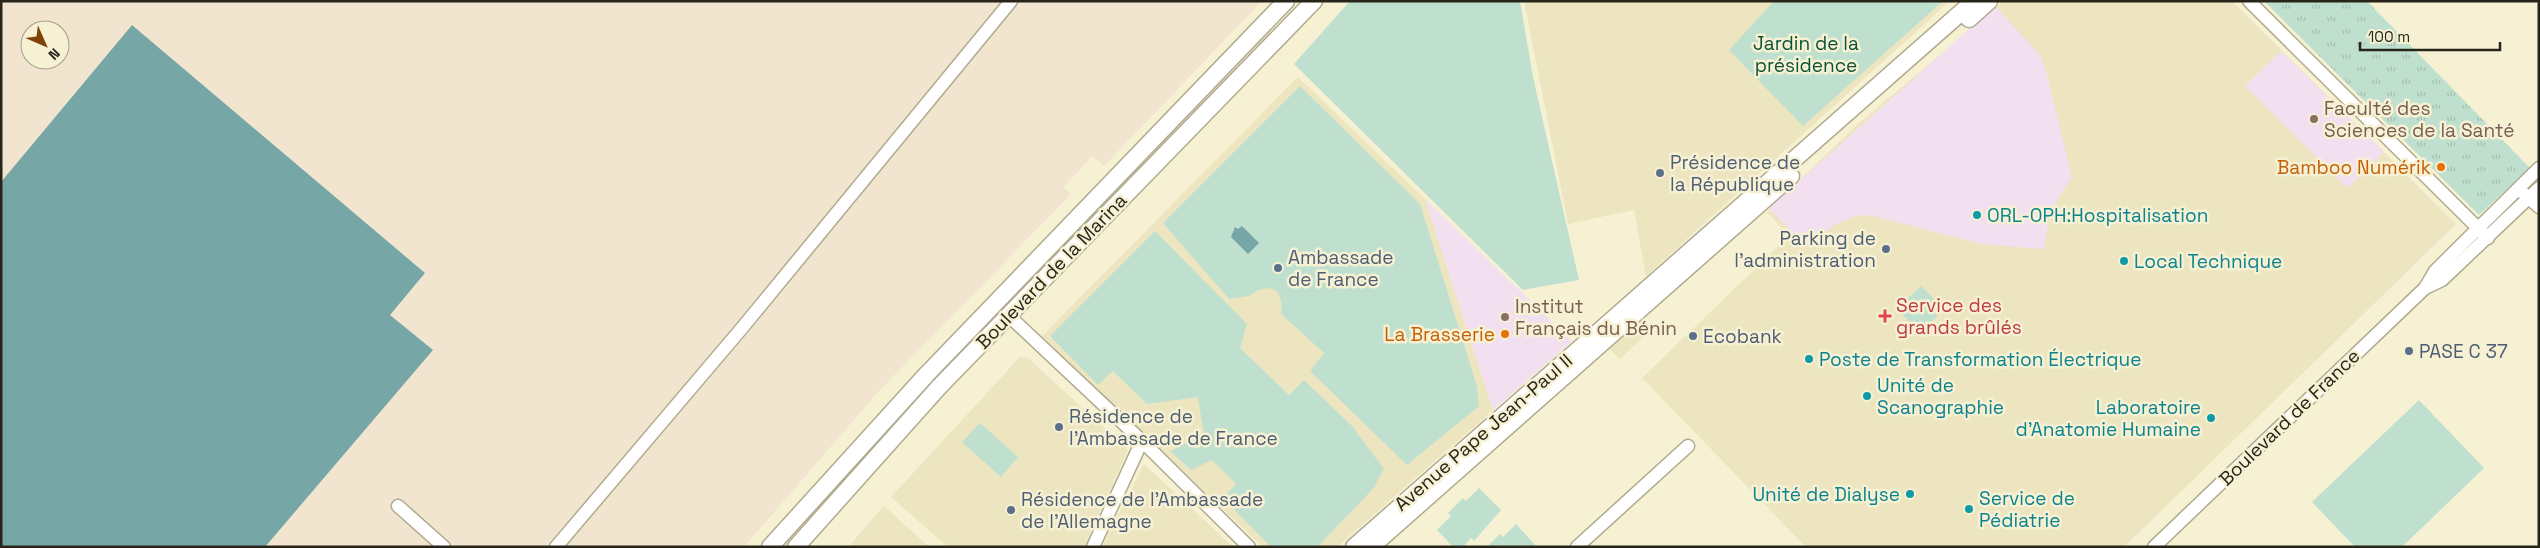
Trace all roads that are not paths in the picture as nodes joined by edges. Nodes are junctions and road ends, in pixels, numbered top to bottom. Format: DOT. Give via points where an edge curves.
graph roads {
  1 [pos="1011,1"];
  2 [pos="1286,1"];
  3 [pos="1314,1"];
  4 [pos="1974,1"];
  5 [pos="1989,1"];
  6 [pos="2249,1"];
  7 [pos="2539,168"];
  8 [pos="2519,188"];
  9 [pos="2539,188"];
  10 [pos="2528,197"];
  11 [pos="2539,207"];
  12 [pos="2477,227"];
  13 [pos="2488,238"];
  14 [pos="1662,283"];
  15 [pos="2425,288"];
  16 [pos="1008,315"];
  17 [pos="1142,441"];
  18 [pos="1688,446"];
  19 [pos="398,506"];
  20 [pos="444,547"];
  21 [pos="556,547"];
  22 [pos="770,547"];
  23 [pos="796,547"];
  24 [pos="1092,547"];
  25 [pos="1249,547"];
  26 [pos="1354,547"];
  27 [pos="1371,547"];
  28 [pos="1577,547"];
  29 [pos="2154,547"];
  1 -- 21 [label="street" via="742,328"];
  2 -- 22 [label="main road, Boulevard de la Marina" via="927,374"];
  3 -- 16 [label="main road, Boulevard de la Marina"];
  4 -- 14 [label="main road, Avenue Pape Jean-Paul II"];
  5 -- 14 [label="main road, Avenue Pape Jean-Paul II"];
  6 -- 12 [label="street"];
  7 -- 8 [label="street, Boulevard de France"];
  8 -- 10 [label="street"];
  8 -- 12 [label="street, Boulevard de France"];
  9 -- 10 [label="street, Boulevard de France"];
  10 -- 11 [label="street"];
  10 -- 13 [label="street, Boulevard de France"];
  12 -- 13 [label="street"];
  12 -- 15 [label="street, Boulevard de France" via="2435,271"];
  13 -- 15 [label="street, Boulevard de France" via="2442,280"];
  14 -- 26 [label="main road, Avenue Pape Jean-Paul II"];
  14 -- 27 [label="main road, Avenue Pape Jean-Paul II"];
  15 -- 29 [label="street, Boulevard de France"];
  16 -- 17 [label="street"];
  16 -- 23 [label="main road, Boulevard de la Marina"];
  17 -- 24 [label="street"];
  17 -- 25 [label="street"];
  18 -- 28 [label="street"];
  19 -- 20 [label="street"];
}
